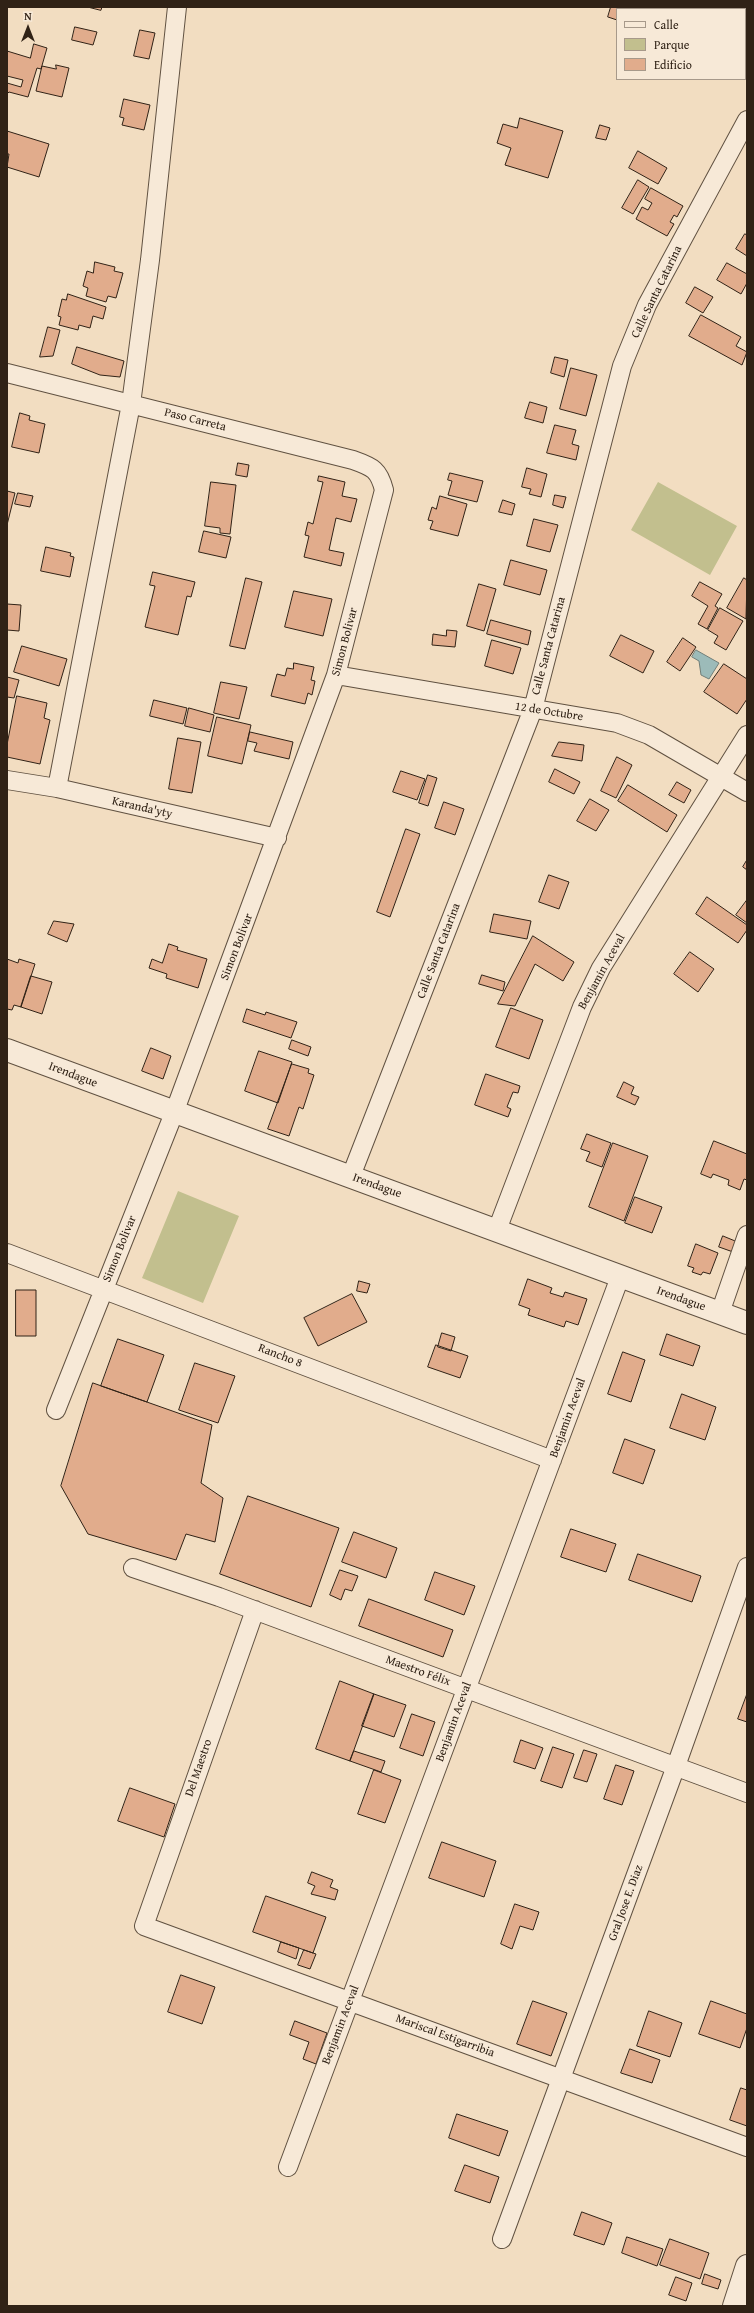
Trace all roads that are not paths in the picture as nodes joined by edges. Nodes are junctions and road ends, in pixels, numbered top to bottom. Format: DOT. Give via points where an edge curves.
graph roads {
  1 [pos="177,7"];
  2 [pos="747,120"];
  3 [pos="7,373"];
  4 [pos="131,404"];
  5 [pos="380,475"];
  6 [pos="336,674"];
  7 [pos="533,709"];
  8 [pos="747,735"];
  9 [pos="721,777"];
  10 [pos="7,780"];
  11 [pos="57,788"];
  12 [pos="747,792"];
  13 [pos="277,838"];
  14 [pos="7,1050"];
  15 [pos="174,1113"];
  16 [pos="351,1176"];
  17 [pos="497,1230"];
  18 [pos="747,1235"];
  19 [pos="7,1253"];
  20 [pos="620,1277"];
  21 [pos="103,1290"];
  22 [pos="720,1313"];
  23 [pos="747,1323"];
  24 [pos="56,1410"];
  25 [pos="552,1460"];
  26 [pos="747,1566"];
  27 [pos="133,1568"];
  28 [pos="255,1610"];
  29 [pos="466,1689"];
  30 [pos="676,1766"];
  31 [pos="747,1793"];
  32 [pos="144,1926"];
  33 [pos="350,2001"];
  34 [pos="560,2078"];
  35 [pos="747,2147"];
  36 [pos="288,2167"];
  37 [pos="502,2239"];
  38 [pos="747,2266"];
  39 [pos="734,2306"];
  1 -- 4 [label="street" via="150,260"];
  2 -- 7 [label="street, Calle Santa Catarina" via="647,305 622,366"];
  3 -- 4 [label="street, Paso Carreta"];
  4 -- 5 [label="street, Paso Carreta" via="353,460 369,465"];
  4 -- 11 [label="street"];
  5 -- 6 [label="street, Simon Bolivar" via="384,490 382,504"];
  6 -- 7 [label="street, 12 de Octubre"];
  6 -- 13 [label="street, Simon Bolivar"];
  7 -- 9 [label="street, 12 de Octubre" via="617,723 649,734"];
  7 -- 16 [label="street, Calle Santa Catarina"];
  8 -- 9 [label="street, Benjamin Aceval"];
  9 -- 12 [label="street, 12 de Octubre"];
  9 -- 17 [label="street, Benjamin Aceval" via="602,968 582,1007"];
  10 -- 11 [label="street, Karanda'yty"];
  11 -- 13 [label="street, Karanda'yty"];
  13 -- 15 [label="street, Simon Bolivar"];
  14 -- 15 [label="street, Irendague"];
  15 -- 16 [label="street, Irendague"];
  15 -- 21 [label="street, Simon Bolivar"];
  16 -- 17 [label="street, Irendague"];
  17 -- 20 [label="street, Irendague"];
  18 -- 22 [label="street"];
  19 -- 21 [label="street, Rancho 8"];
  20 -- 22 [label="street, Irendague"];
  20 -- 25 [label="street, Benjamin Aceval"];
  21 -- 24 [label="street, Simon Bolivar"];
  21 -- 25 [label="street, Rancho 8"];
  22 -- 23 [label="street, Irendague"];
  25 -- 29 [label="street, Benjamin Aceval"];
  26 -- 30 [label="street, Gral Jose E. Diaz"];
  27 -- 28 [label="street, Maestro Félix"];
  28 -- 29 [label="street, Maestro Félix"];
  28 -- 32 [label="street, Del Maestro"];
  29 -- 30 [label="street, Maestro Félix"];
  29 -- 33 [label="street, Benjamin Aceval"];
  30 -- 31 [label="street, Maestro Félix"];
  30 -- 34 [label="street, Gral Jose E. Diaz"];
  32 -- 33 [label="street, Mariscal Estigarribia"];
  33 -- 34 [label="street, Mariscal Estigarribia"];
  33 -- 36 [label="street, Benjamin Aceval"];
  34 -- 35 [label="street, Mariscal Estigarribia"];
  34 -- 37 [label="street, Gral Jose E. Diaz"];
  38 -- 39 [label="street"];
}
